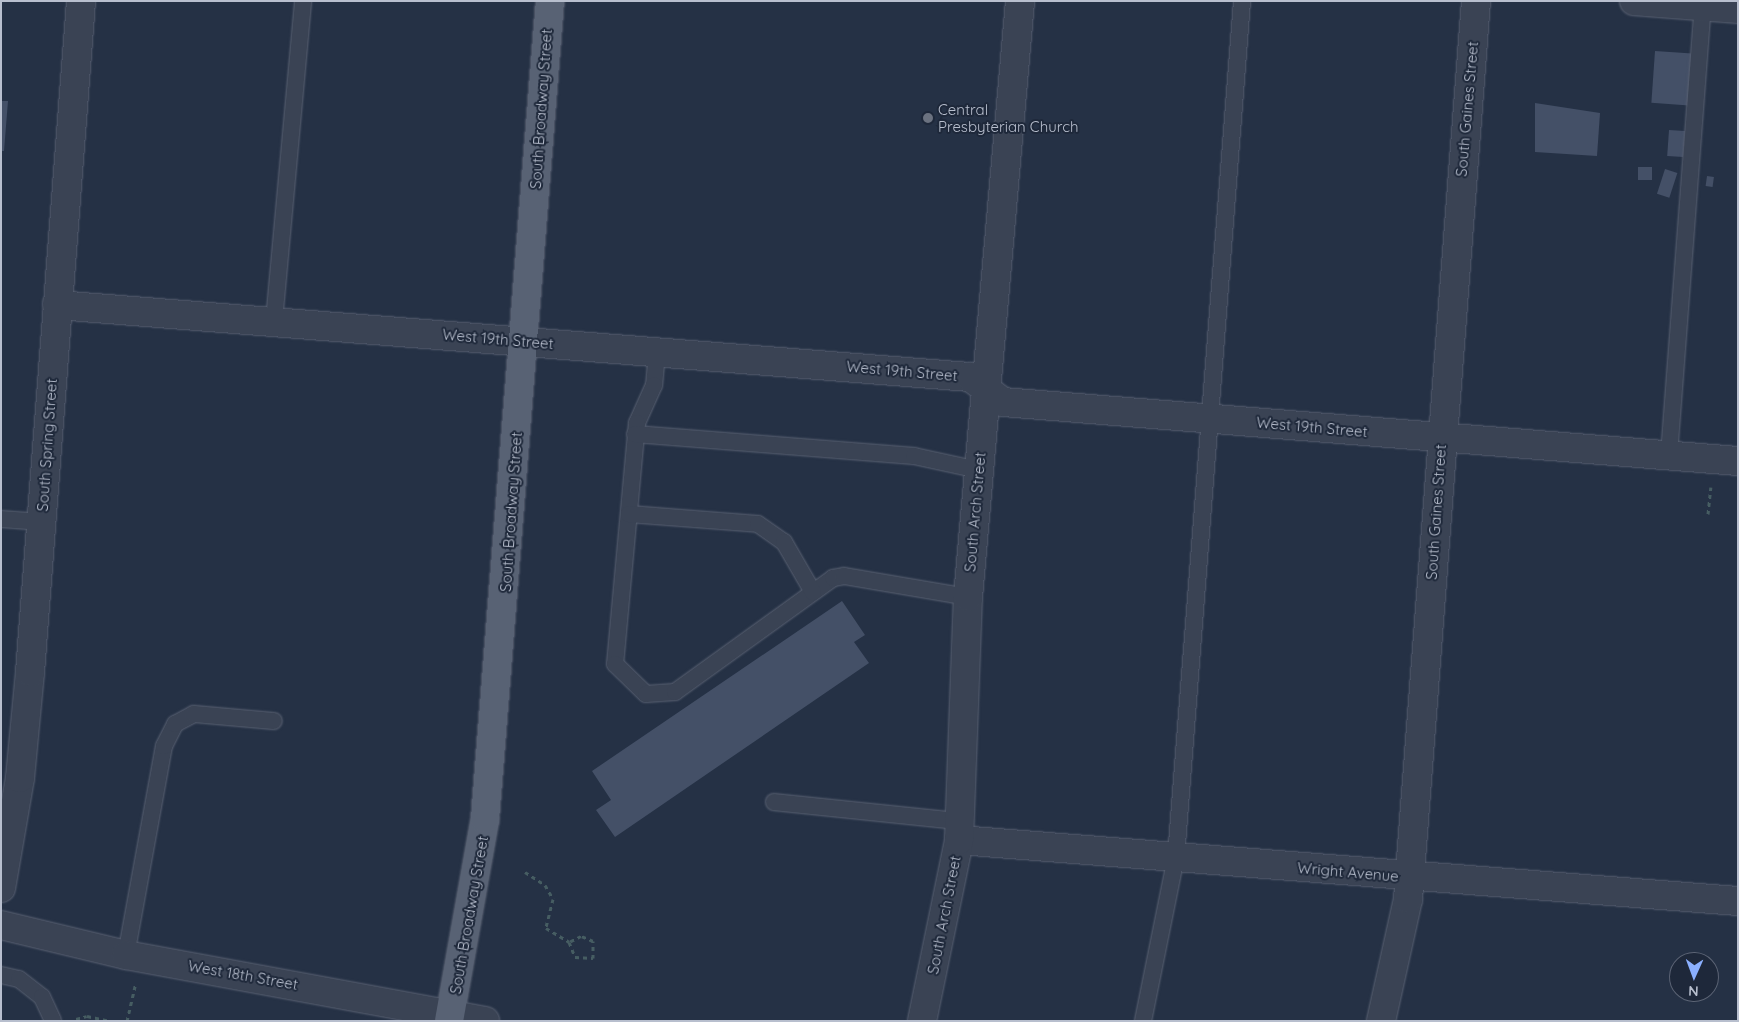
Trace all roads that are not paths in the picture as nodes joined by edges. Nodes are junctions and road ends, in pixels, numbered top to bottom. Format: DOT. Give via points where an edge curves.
graph roads {
  1 [pos="81,1"];
  2 [pos="303,1"];
  3 [pos="550,1"];
  4 [pos="1020,1"];
  5 [pos="1242,1"];
  6 [pos="1476,1"];
  7 [pos="1634,1"];
  8 [pos="1703,6"];
  9 [pos="1738,9"];
  10 [pos="57,304"];
  11 [pos="274,321"];
  12 [pos="524,341"];
  13 [pos="657,352"];
  14 [pos="985,390"];
  15 [pos="1209,419"];
  16 [pos="636,434"];
  17 [pos="1442,438"];
  18 [pos="1669,455"];
  19 [pos="1738,461"];
  20 [pos="979,470"];
  21 [pos="628,514"];
  22 [pos="1,520"];
  23 [pos="41,522"];
  24 [pos="813,592"];
  25 [pos="968,597"];
  26 [pos="274,721"];
  27 [pos="774,802"];
  28 [pos="959,830"];
  29 [pos="1176,857"];
  30 [pos="1409,878"];
  31 [pos="1,888"];
  32 [pos="1738,902"];
  33 [pos="1,926"];
  34 [pos="133,956"];
  35 [pos="1,974"];
  36 [pos="450,1017"];
  37 [pos="54,1021"];
  38 [pos="485,1021"];
  39 [pos="922,1021"];
  40 [pos="1143,1021"];
  41 [pos="1380,1021"];
  1 -- 10 [label="street, South Spring Street"];
  2 -- 11 [label="lane"];
  3 -- 12 [label="main road, South Broadway Street"];
  4 -- 14 [label="street, South Arch Street"];
  5 -- 15 [label="lane"];
  6 -- 17 [label="street, South Gaines Street"];
  7 -- 8 [label="street"];
  8 -- 9 [label="street"];
  8 -- 18 [label="lane"];
  10 -- 11 [label="street, West 19th Street"];
  10 -- 23 [label="street, South Spring Street"];
  11 -- 12 [label="street, West 19th Street"];
  12 -- 13 [label="street, West 19th Street"];
  12 -- 36 [label="main road, South Broadway Street" via="485,819"];
  13 -- 14 [label="street, West 19th Street" via="970,377"];
  13 -- 16 [label="lane" via="654,385"];
  14 -- 15 [label="street, West 19th Street" via="1003,402"];
  14 -- 20 [label="street, South Arch Street"];
  15 -- 17 [label="street, West 19th Street"];
  15 -- 29 [label="lane"];
  16 -- 20 [label="lane" via="914,456"];
  16 -- 21 [label="lane"];
  17 -- 18 [label="street, West 19th Street"];
  17 -- 30 [label="street, South Gaines Street"];
  18 -- 19 [label="street, West 19th Street"];
  20 -- 25 [label="street, South Arch Street"];
  21 -- 24 [label="lane" via="758,524 784,542"];
  21 -- 24 [label="lane" via="615,664 646,694 676,692"];
  22 -- 23 [label="lane"];
  23 -- 31 [label="street, South Spring Street" via="20,778"];
  24 -- 25 [label="lane" via="844,576"];
  25 -- 28 [label="street, South Arch Street"];
  26 -- 34 [label="lane" via="194,714 175,724 164,746"];
  27 -- 28 [label="lane"];
  28 -- 29 [label="street, Wright Avenue"];
  28 -- 39 [label="street, South Arch Street"];
  29 -- 30 [label="street, Wright Avenue"];
  29 -- 40 [label="lane"];
  30 -- 32 [label="street, Wright Avenue"];
  30 -- 41 [label="street, South Gaines Street"];
  33 -- 34 [label="street, West 18th Street"];
  34 -- 36 [label="street, West 18th Street"];
  35 -- 37 [label="lane" via="19,978 42,997"];
  36 -- 38 [label="street, West 18th Street"];
}
